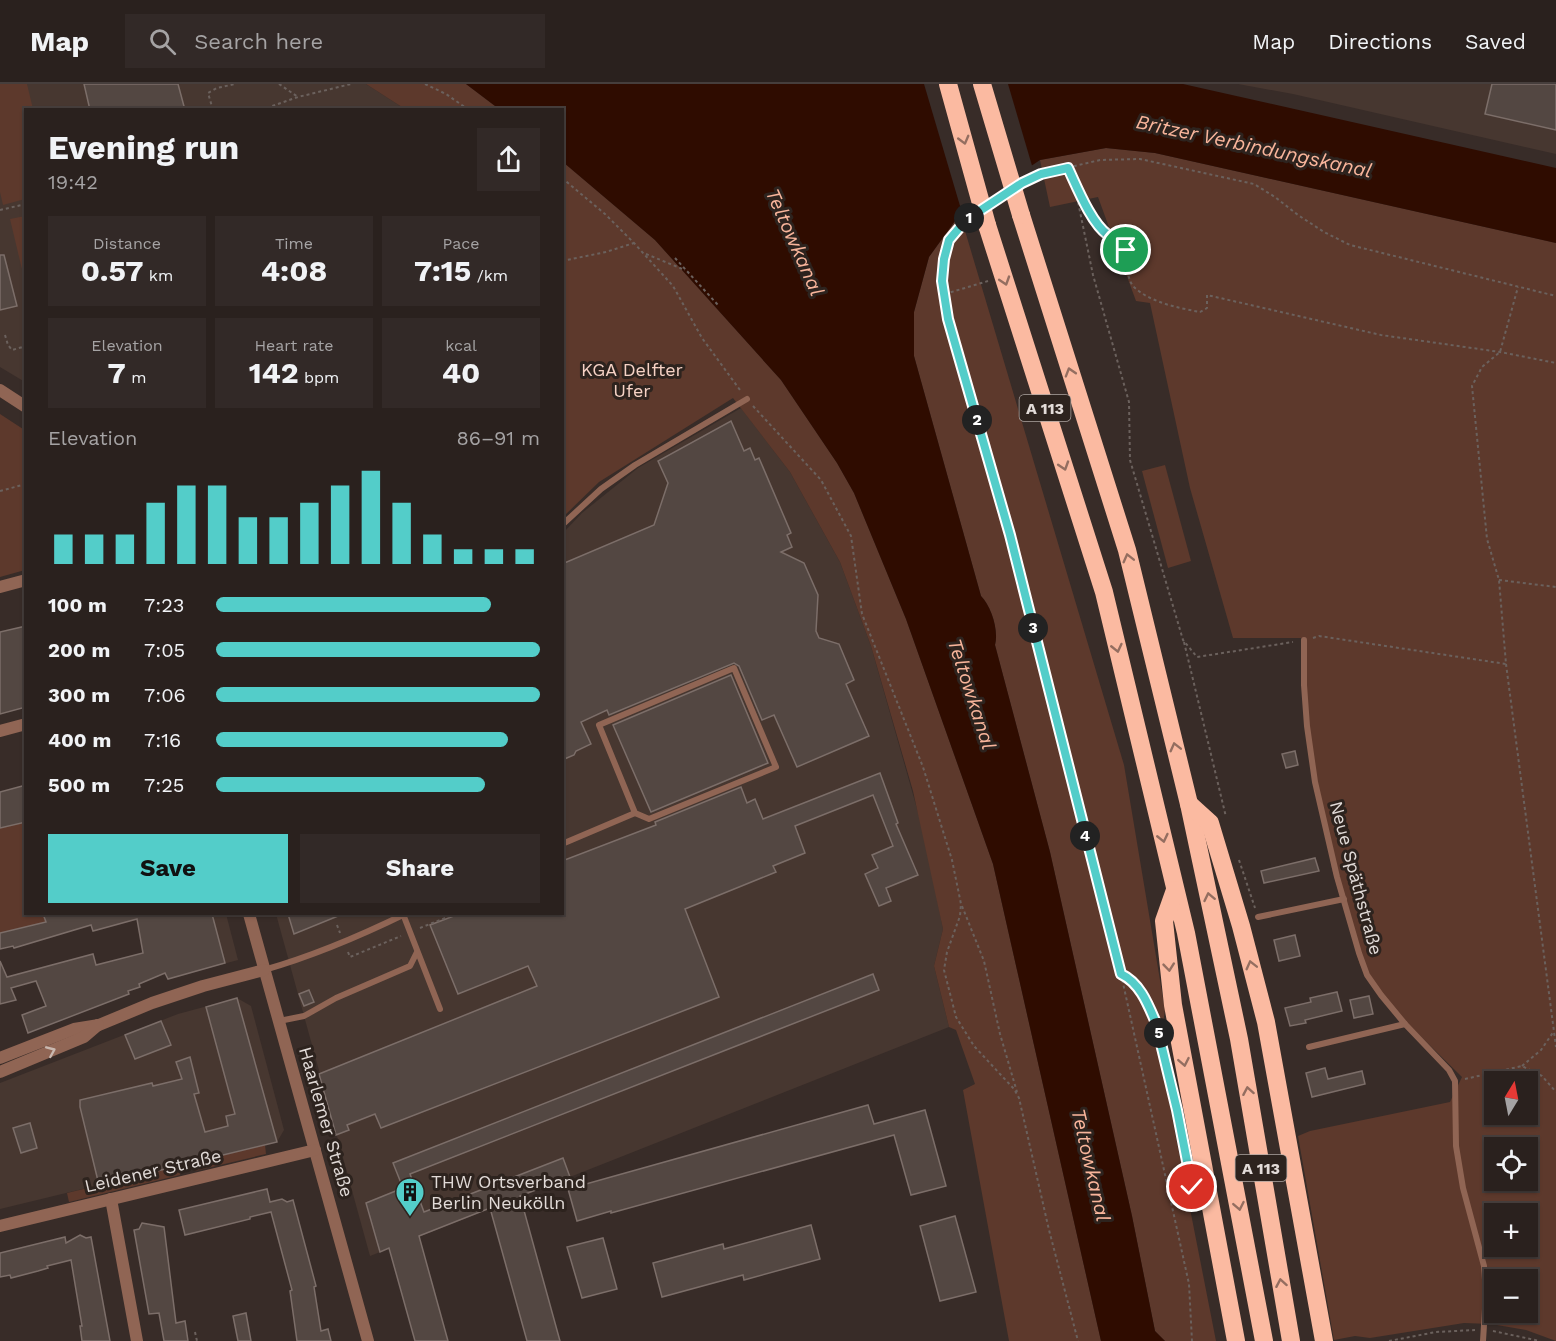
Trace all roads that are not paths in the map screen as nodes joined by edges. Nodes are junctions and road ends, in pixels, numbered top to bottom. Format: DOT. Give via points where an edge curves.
graph roads {
  1 [pos="948,84"];
  2 [pos="982,84"];
  3 [pos="0,390"];
  4 [pos="747,399"];
  5 [pos="24,406"];
  6 [pos="564,523"];
  7 [pos="24,581"];
  8 [pos="0,587"];
  9 [pos="1304,640"];
  10 [pos="24,725"];
  11 [pos="0,731"];
  12 [pos="1189,804"];
  13 [pos="635,813"];
  14 [pos="564,843"];
  15 [pos="1175,890"];
  16 [pos="1344,899"];
  17 [pos="249,915"];
  18 [pos="402,915"];
  19 [pos="404,915"];
  20 [pos="1258,917"];
  21 [pos="417,952"];
  22 [pos="264,970"];
  23 [pos="440,1009"];
  24 [pos="279,1021"];
  25 [pos="1405,1024"];
  26 [pos="99,1025"];
  27 [pos="1309,1047"];
  28 [pos="0,1058"];
  29 [pos="0,1072"];
  30 [pos="315,1150"];
  31 [pos="111,1199"];
  32 [pos="0,1226"];
  33 [pos="137,1341"];
  34 [pos="368,1341"];
  35 [pos="1236,1341"];
  36 [pos="1264,1341"];
  37 [pos="1291,1341"];
  38 [pos="1324,1341"];
  39 [pos="1483,1341"];
  1 -- 15 [label="highway, A 113, one-way, bridge" via="980,220 1104,592"];
  12 -- 2 [label="highway, A 113, one-way, bridge" via="1126,550"];
  3 -- 5 [label="street"];
  4 -- 6 [label="lane" via="635,465"];
  7 -- 8 [label="street"];
  9 -- 16 [label="lane, Neue Späthstraße" via="1304,685 1315,782"];
  10 -- 11 [label="street"];
  37 -- 12 [label="highway, A 113, one-way" via="1239,1039"];
  38 -- 12 [label="highway, one-way" via="1266,1022 1210,823"];
  13 -- 13 [label="lane" via="649,819 777,766 734,668 599,725"];
  13 -- 14 [label="lane"];
  15 -- 35 [label="highway, one-way" via="1164,921 1173,1005"];
  15 -- 36 [label="highway, A 113, one-way"];
  16 -- 20 [label="lane"];
  16 -- 25 [label="lane, Neue Späthstraße" via="1367,975"];
  17 -- 22 [label="street, Haarlemer Straße"];
  18 -- 22 [label="lane"];
  19 -- 21 [label="lane"];
  21 -- 23 [label="lane"];
  21 -- 24 [label="lane" via="410,966 304,1016"];
  22 -- 24 [label="street, Haarlemer Straße"];
  22 -- 26 [label="street" via="152,1002"];
  24 -- 30 [label="street, Haarlemer Straße"];
  25 -- 27 [label="lane"];
  25 -- 39 [label="lane, Neue Späthstraße" via="1455,1081 1456,1146 1484,1266"];
  26 -- 28 [label="street" via="74,1029"];
  29 -- 26 [label="street, one-way" via="84,1037"];
  30 -- 31 [label="street, Leidener Straße"];
  30 -- 34 [label="street, Haarlemer Straße"];
  31 -- 32 [label="street, Leidener Straße"];
  31 -- 33 [label="street"];
}
